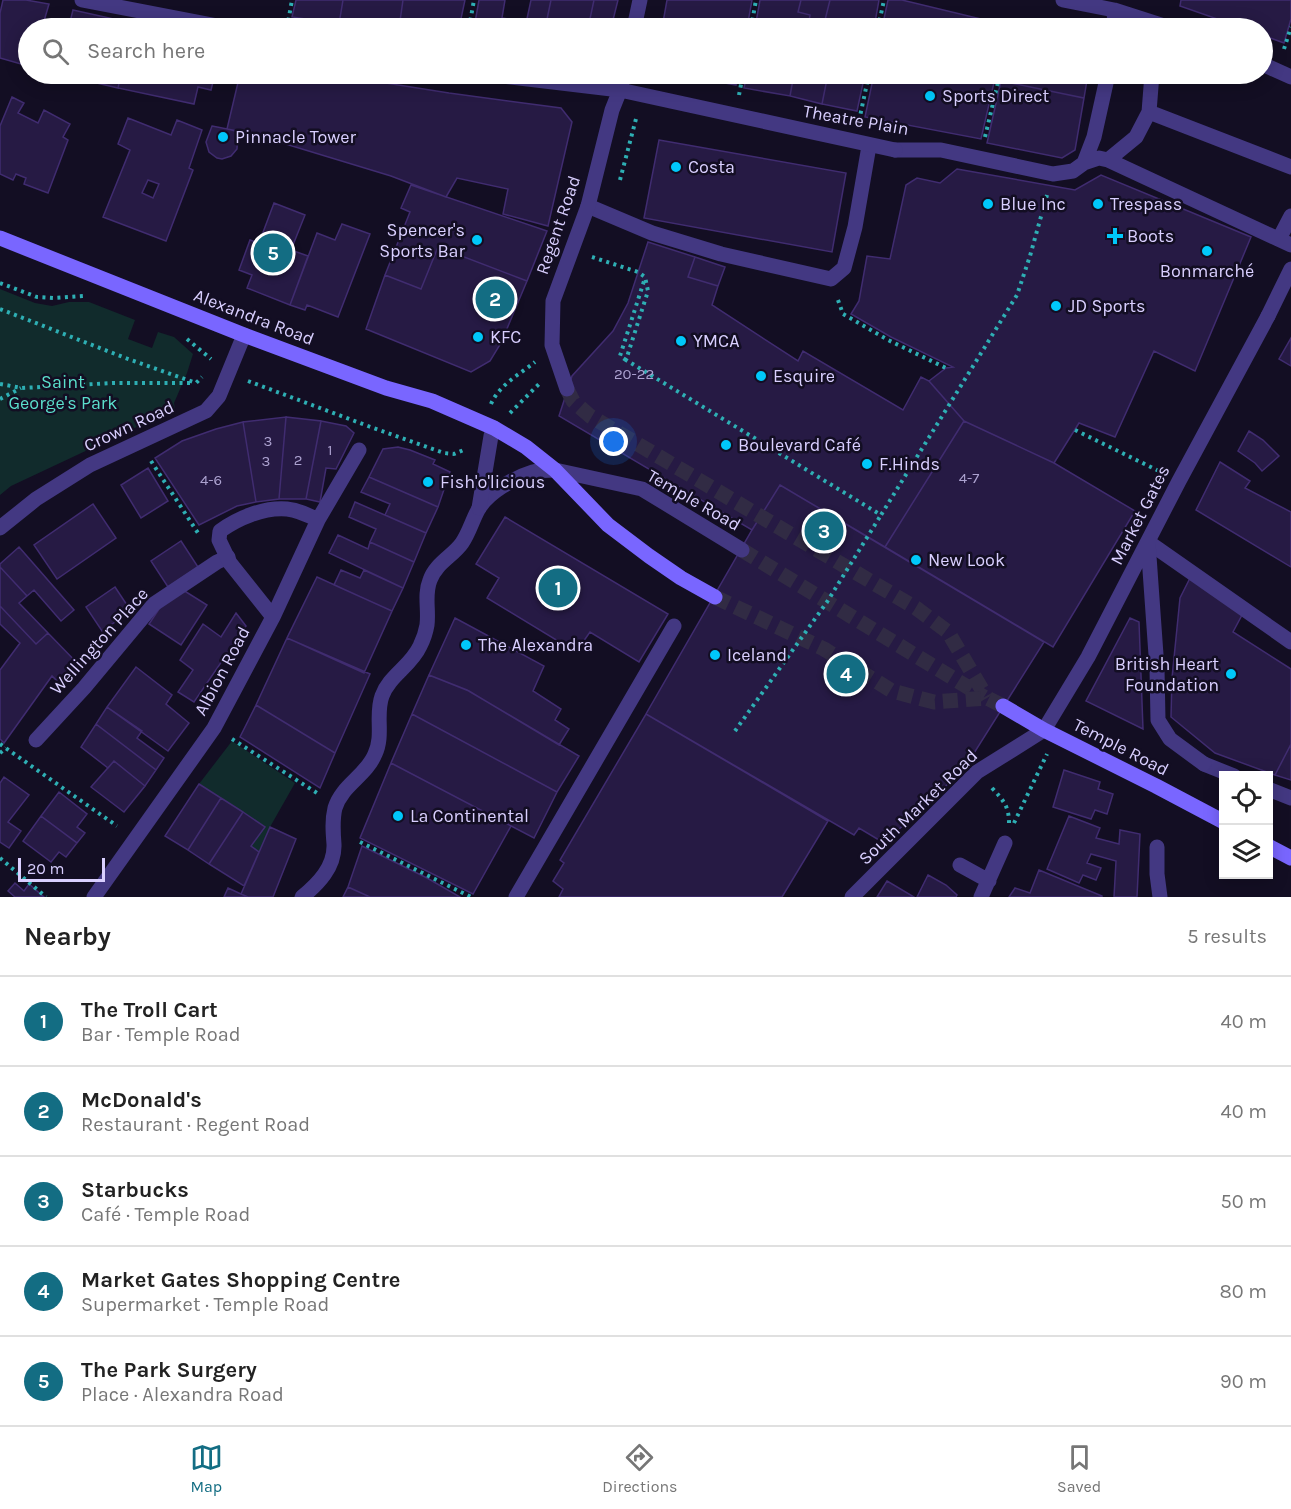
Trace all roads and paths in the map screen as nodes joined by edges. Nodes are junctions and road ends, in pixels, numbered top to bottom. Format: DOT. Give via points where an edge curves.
graph roads {
  1 [pos="82,0"];
  2 [pos="292,0"];
  3 [pos="474,0"];
  4 [pos="640,0"];
  5 [pos="756,0"];
  6 [pos="884,0"];
  7 [pos="1064,0"];
  8 [pos="1114,10"];
  9 [pos="176,18"];
  10 [pos="289,18"];
  11 [pos="471,18"];
  12 [pos="636,18"];
  13 [pos="753,18"];
  14 [pos="880,18"];
  15 [pos="1114,18"];
  16 [pos="1137,18"];
  17 [pos="1273,68"];
  18 [pos="1291,76"];
  19 [pos="570,84"];
  20 [pos="622,84"];
  21 [pos="867,84"];
  22 [pos="998,84"];
  23 [pos="1106,84"];
  24 [pos="1151,84"];
  25 [pos="620,90"];
  26 [pos="1149,112"];
  27 [pos="854,142"];
  28 [pos="869,146"];
  29 [pos="981,158"];
  30 [pos="1108,160"];
  31 [pos="1084,163"];
  32 [pos="1291,167"];
  33 [pos="1053,174"];
  34 [pos="588,206"];
  35 [pos="1291,216"];
  36 [pos="0,238"];
  37 [pos="1285,242"];
  38 [pos="571,250"];
  39 [pos="1291,269"];
  40 [pos="645,277"];
  41 [pos="831,279"];
  42 [pos="0,309"];
  43 [pos="244,334"];
  44 [pos="557,356"];
  45 [pos="626,360"];
  46 [pos="946,368"];
  47 [pos="209,370"];
  48 [pos="196,383"];
  49 [pos="0,384"];
  50 [pos="22,388"];
  51 [pos="567,389"];
  52 [pos="0,399"];
  53 [pos="489,425"];
  54 [pos="1075,430"];
  55 [pos="139,443"];
  56 [pos="359,450"];
  57 [pos="555,470"];
  58 [pos="1179,481"];
  59 [pos="479,508"];
  60 [pos="881,515"];
  61 [pos="318,520"];
  62 [pos="0,528"];
  63 [pos="1148,542"];
  64 [pos="742,550"];
  65 [pos="222,559"];
  66 [pos="714,597"];
  67 [pos="273,617"];
  68 [pos="674,626"];
  69 [pos="1291,642"];
  70 [pos="1002,706"];
  71 [pos="214,728"];
  72 [pos="735,731"];
  73 [pos="1050,733"];
  74 [pos="36,740"];
  75 [pos="0,744"];
  76 [pos="6,748"];
  77 [pos="0,753"];
  78 [pos="1222,771"];
  79 [pos="977,772"];
  80 [pos="1273,791"];
  81 [pos="317,793"];
  82 [pos="1291,798"];
  83 [pos="1219,819"];
  84 [pos="135,838"];
  85 [pos="360,842"];
  86 [pos="1005,843"];
  87 [pos="1157,847"];
  88 [pos="1273,848"];
  89 [pos="0,858"];
  90 [pos="1291,858"];
  91 [pos="960,865"];
  92 [pos="989,881"];
  93 [pos="46,897"];
  94 [pos="94,897"];
  95 [pos="303,897"];
  96 [pos="471,897"];
  97 [pos="516,897"];
  98 [pos="852,897"];
  99 [pos="981,897"];
  100 [pos="1160,897"];
  1 -- 9 [label="street"];
  2 -- 10 [label="path"];
  3 -- 11 [label="path"];
  4 -- 12 [label="street"];
  5 -- 13 [label="path"];
  6 -- 14 [label="path"];
  7 -- 8 [label="street"];
  8 -- 15 [label="street"];
  8 -- 16 [label="street"];
  17 -- 18 [label="street"];
  19 -- 25 [label="street, Theatre Plain"];
  20 -- 25 [label="street, Regent Road"];
  21 -- 27 [label="path"];
  22 -- 29 [label="path"];
  23 -- 31 [label="street"];
  24 -- 26 [label="street"];
  25 -- 27 [label="street, Theatre Plain"];
  25 -- 34 [label="street, Regent Road"];
  26 -- 30 [label="street" via="1136,137"];
  26 -- 32 [label="street"];
  27 -- 28 [label="street, Theatre Plain"];
  28 -- 29 [label="street, Theatre Plain" via="940,150"];
  28 -- 41 [label="street" via="844,268"];
  29 -- 33 [label="street, Theatre Plain"];
  30 -- 31 [label="street, Theatre Plain"];
  30 -- 37 [label="street"];
  31 -- 33 [label="street, Theatre Plain" via="1073,171"];
  33 -- 60 [label="path" via="1017,295"];
  34 -- 38 [label="street, Regent Road"];
  34 -- 41 [label="street" via="652,233 721,254"];
  35 -- 37 [label="street"];
  36 -- 43 [label="main road, Alexandra Road"];
  38 -- 40 [label="path"];
  38 -- 44 [label="street, Regent Road" via="553,301 552,345"];
  39 -- 58 [label="street, Market Gates"];
  40 -- 45 [label="path" via="648,291"];
  40 -- 45 [label="path" via="620,356"];
  41 -- 46 [label="path" via="843,314"];
  42 -- 48 [label="path"];
  43 -- 53 [label="main road, Alexandra Road"];
  43 -- 55 [label="street, Crown Road" via="219,396 206,411"];
  44 -- 51 [label="street, Regent Road"];
  44 -- 53 [label="path"];
  44 -- 53 [label="path" via="500,389 494,397"];
  45 -- 60 [label="path"];
  47 -- 48 [label="path"];
  48 -- 50 [label="path"];
  49 -- 50 [label="path"];
  50 -- 52 [label="path"];
  53 -- 57 [label="main road, Temple Road"];
  53 -- 59 [label="street" via="491,436"];
  54 -- 58 [label="path"];
  55 -- 62 [label="street, Crown Road" via="90,465"];
  55 -- 65 [label="path"];
  56 -- 61 [label="street, Albion Road"];
  57 -- 59 [label="street" via="534,471 507,484"];
  57 -- 64 [label="street, Temple Road" via="642,489"];
  57 -- 66 [label="main road, Temple Road" via="608,525"];
  58 -- 63 [label="street, Market Gates"];
  59 -- 95 [label="street" via="461,545 430,579 427,626 419,648 382,696 375,755 336,807 329,867"];
  60 -- 72 [label="path" via="827,602"];
  61 -- 65 [label="street" via="288,509 270,509 250,516 220,531"];
  61 -- 67 [label="street, Albion Road"];
  63 -- 69 [label="street"];
  63 -- 73 [label="street, Market Gates"];
  63 -- 78 [label="street" via="1158,720 1170,739 1204,764"];
  65 -- 67 [label="street" via="230,563"];
  65 -- 74 [label="street, Wellington Place" via="154,604"];
  67 -- 71 [label="street, Albion Road"];
  68 -- 97 [label="street"];
  70 -- 73 [label="main road, Temple Road"];
  71 -- 81 [label="path"];
  71 -- 84 [label="street, Albion Road"];
  73 -- 79 [label="street, South Market Road"];
  73 -- 83 [label="main road, Temple Road"];
  73 -- 86 [label="path"];
  75 -- 76 [label="path"];
  76 -- 77 [label="path"];
  76 -- 84 [label="path"];
  79 -- 86 [label="path" via="1009,811"];
  79 -- 98 [label="street, South Market Road"];
  80 -- 82 [label="street"];
  84 -- 94 [label="street, Albion Road"];
  85 -- 96 [label="path"];
  86 -- 92 [label="street"];
  87 -- 100 [label="street"];
  88 -- 90 [label="main road"];
  89 -- 93 [label="path"];
  91 -- 92 [label="street"];
  92 -- 99 [label="street"];
}
